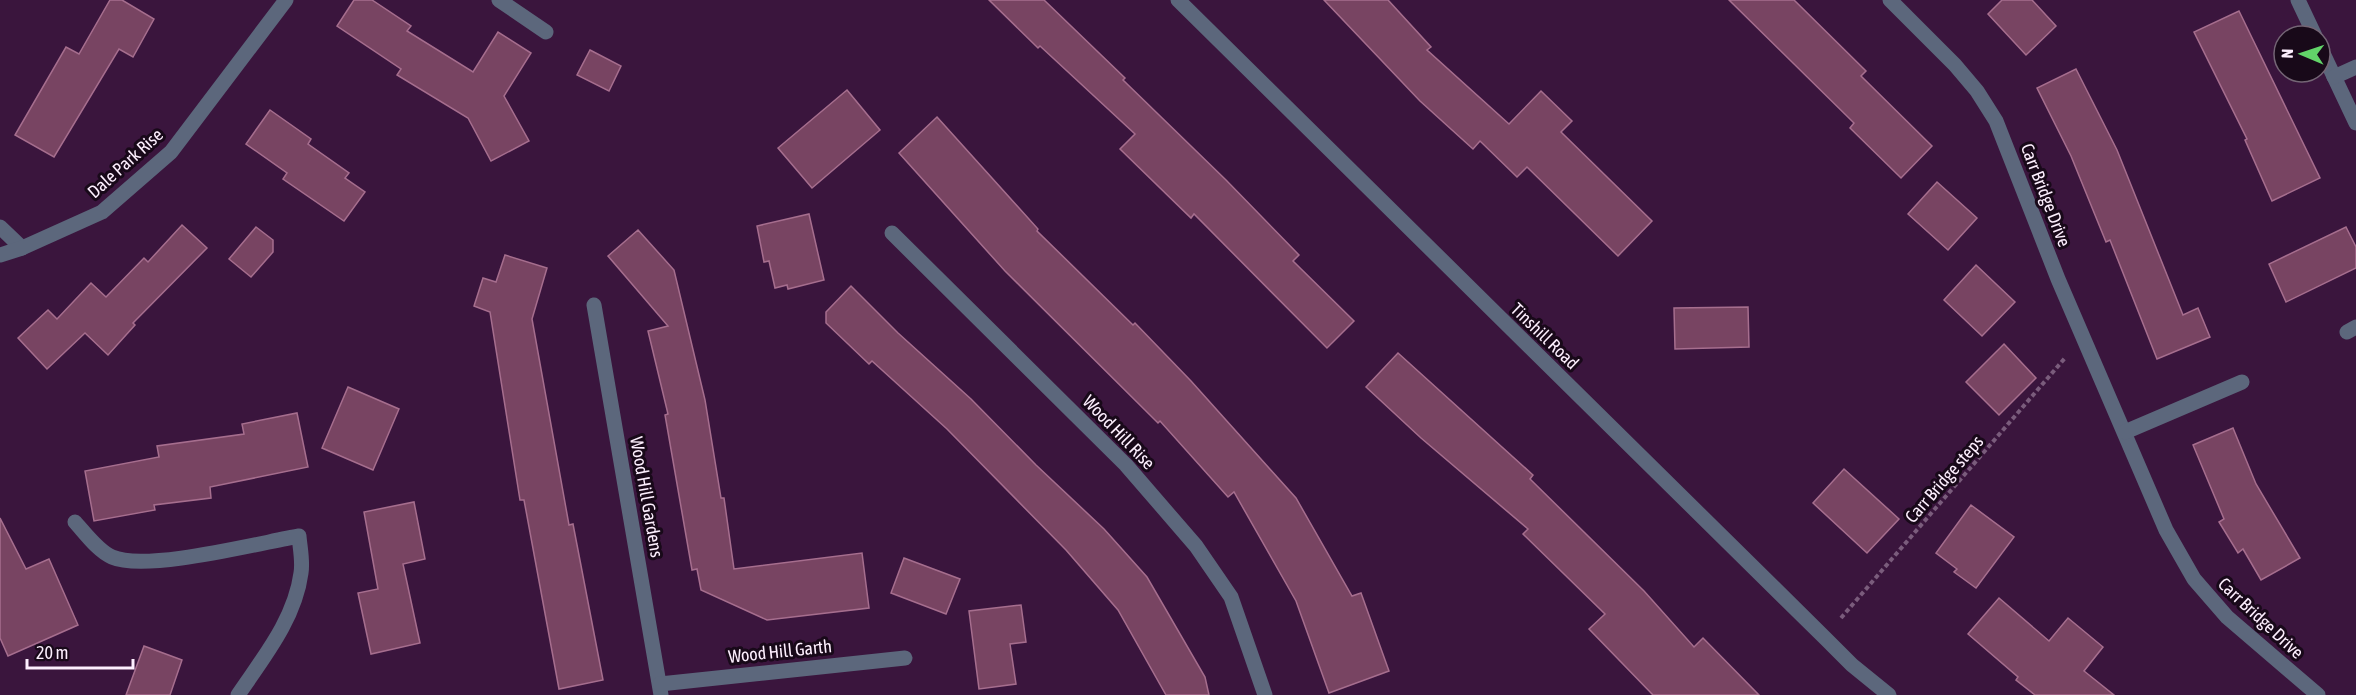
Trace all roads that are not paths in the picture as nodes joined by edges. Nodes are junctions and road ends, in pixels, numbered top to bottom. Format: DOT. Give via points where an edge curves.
graph roads {
  1 [pos="286,0"];
  2 [pos="499,0"];
  3 [pos="1178,0"];
  4 [pos="1890,0"];
  5 [pos="2301,6"];
  6 [pos="2309,24"];
  7 [pos="546,32"];
  8 [pos="2356,67"];
  9 [pos="2332,73"];
  10 [pos="2334,77"];
  11 [pos="2356,123"];
  12 [pos="0,226"];
  13 [pos="892,233"];
  14 [pos="21,248"];
  15 [pos="0,255"];
  16 [pos="594,305"];
  17 [pos="2242,381"];
  18 [pos="2125,432"];
  19 [pos="75,522"];
  20 [pos="905,658"];
  21 [pos="660,689"];
  22 [pos="238,695"];
  23 [pos="1264,695"];
  24 [pos="1889,695"];
  25 [pos="2318,695"];
  1 -- 14 [label="street, Dale Park Rise" via="171,152 102,212"];
  2 -- 7 [label="street"];
  3 -- 24 [label="street, Tinshill Road" via="1825,638"];
  4 -- 18 [label="street, Carr Bridge Drive" via="1955,65 1996,122"];
  5 -- 6 [label="street"];
  8 -- 10 [label="street"];
  9 -- 10 [label="street"];
  10 -- 11 [label="street"];
  12 -- 14 [label="street"];
  13 -- 23 [label="street, Wood Hill Rise" via="1126,465 1197,546 1231,597"];
  14 -- 15 [label="street, Dale Park Rise"];
  16 -- 21 [label="street, Wood Hill Gardens"];
  17 -- 18 [label="street"];
  18 -- 25 [label="street, Carr Bridge Drive" via="2166,530 2193,579 2227,617"];
  19 -- 22 [label="street" via="111,557 138,562 299,536 302,572 294,602 279,635"];
  20 -- 21 [label="street, Wood Hill Garth"];
}
